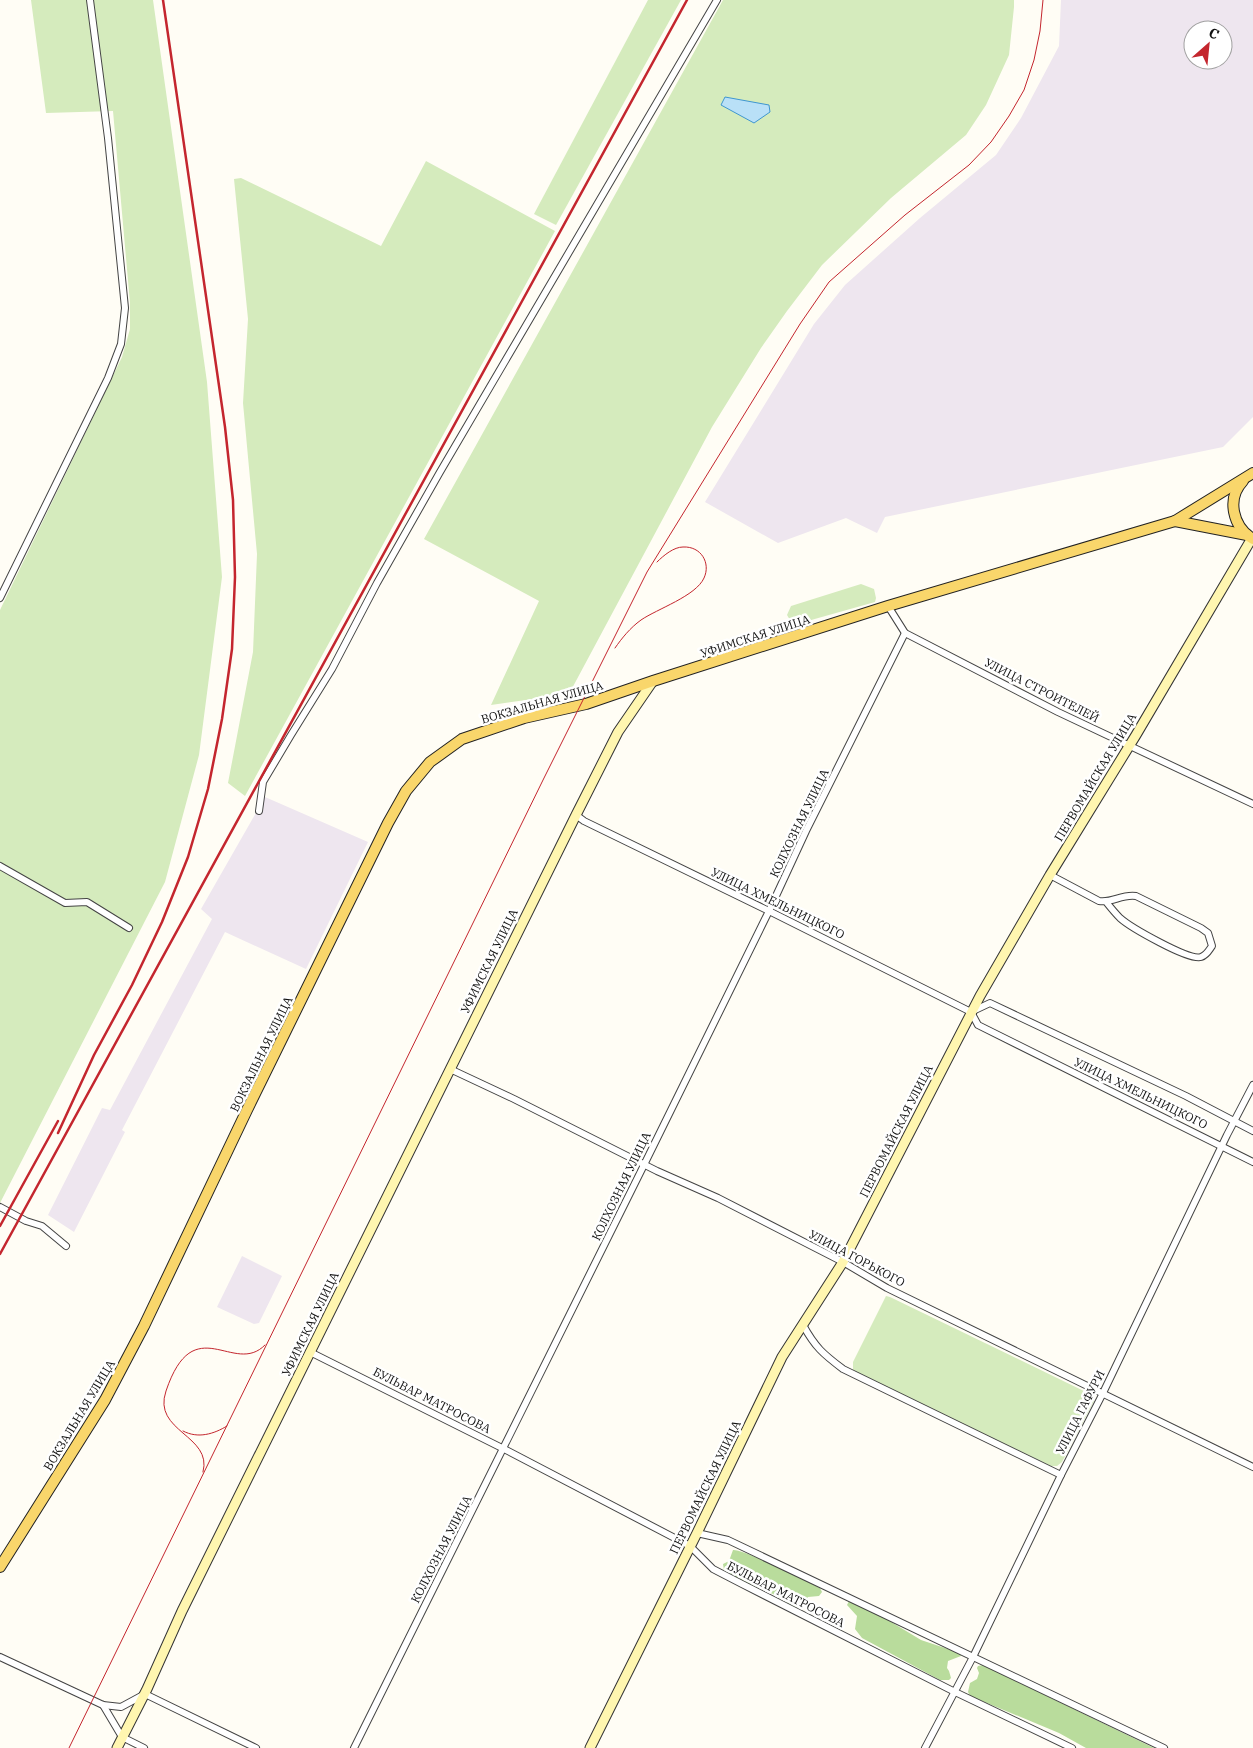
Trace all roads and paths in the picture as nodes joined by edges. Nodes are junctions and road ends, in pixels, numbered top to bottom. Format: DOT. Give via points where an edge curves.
graph roads {
  1 [pos="90,0"];
  2 [pos="717,0"];
  3 [pos="1250,475"];
  4 [pos="1175,521"];
  5 [pos="1251,537"];
  6 [pos="0,598"];
  7 [pos="888,606"];
  8 [pos="905,633"];
  9 [pos="652,681"];
  10 [pos="1129,746"];
  11 [pos="1253,804"];
  12 [pos="259,812"];
  13 [pos="576,815"];
  14 [pos="0,866"];
  15 [pos="1050,875"];
  16 [pos="1107,903"];
  17 [pos="769,910"];
  18 [pos="129,928"];
  19 [pos="971,1012"];
  20 [pos="450,1069"];
  21 [pos="1253,1085"];
  22 [pos="1235,1123"];
  23 [pos="1253,1131"];
  24 [pos="1222,1146"];
  25 [pos="1253,1162"];
  26 [pos="644,1165"];
  27 [pos="0,1207"];
  28 [pos="66,1246"];
  29 [pos="843,1262"];
  30 [pos="803,1325"];
  31 [pos="310,1352"];
  32 [pos="1102,1395"];
  33 [pos="503,1448"];
  34 [pos="1253,1467"];
  35 [pos="1061,1475"];
  36 [pos="697,1534"];
  37 [pos="690,1546"];
  38 [pos="0,1567"];
  39 [pos="0,1657"];
  40 [pos="973,1657"];
  41 [pos="953,1691"];
  42 [pos="145,1694"];
  43 [pos="103,1705"];
  44 [pos="122,1737"];
  45 [pos="117,1748"];
  46 [pos="144,1748"];
  47 [pos="256,1748"];
  48 [pos="354,1748"];
  49 [pos="590,1748"];
  50 [pos="925,1748"];
  51 [pos="1072,1748"];
  52 [pos="1164,1748"];
  1 -- 6 [label="street" via="125,308 121,344 108,378"];
  2 -- 12 [label="street" via="444,464 332,669 263,782"];
  3 -- 4 [label="main road"];
  3 -- 5 [label="main road" via="1237,489 1233,506 1240,527"];
  4 -- 5 [label="main road"];
  4 -- 7 [label="main road, УФИМСКАЯ УЛИЦА"];
  5 -- 10 [label="street, ПЕРВОМАЙСКАЯ УЛИЦА"];
  7 -- 8 [label="street"];
  7 -- 9 [label="main road, УФИМСКАЯ УЛИЦА"];
  8 -- 10 [label="street, УЛИЦА СТРОИТЕЛЕЙ"];
  8 -- 17 [label="street, КОЛХОЗНАЯ УЛИЦА"];
  9 -- 13 [label="street, УФИМСКАЯ УЛИЦА" via="618,732"];
  9 -- 38 [label="main road, ВОКЗАЛЬНАЯ УЛИЦА" via="586,704 524,718 462,739 430,762 406,791 144,1326 105,1400"];
  10 -- 11 [label="street, УЛИЦА СТРОИТЕЛЕЙ"];
  10 -- 15 [label="street, ПЕРВОМАЙСКАЯ УЛИЦА"];
  13 -- 17 [label="street, УЛИЦА ХМЕЛЬНИЦКОГО"];
  13 -- 20 [label="street, УФИМСКАЯ УЛИЦА"];
  14 -- 18 [label="street" via="64,903 87,902"];
  15 -- 16 [label="street" via="1099,902"];
  15 -- 19 [label="street, ПЕРВОМАЙСКАЯ УЛИЦА"];
  16 -- 16 [label="street" via="1125,895 1136,896 1201,928 1208,933 1212,946 1202,957 1183,953 1131,927"];
  17 -- 19 [label="street, УЛИЦА ХМЕЛЬНИЦКОГО"];
  17 -- 26 [label="street, КОЛХОЗНАЯ УЛИЦА"];
  19 -- 22 [label="street, УЛИЦА ХМЕЛЬНИЦКОГО" via="990,1003 1186,1096"];
  19 -- 24 [label="street, УЛИЦА ХМЕЛЬНИЦКОГО" via="978,1025"];
  19 -- 29 [label="street, ПЕРВОМАЙСКАЯ УЛИЦА"];
  20 -- 26 [label="street, УЛИЦА ГОРЬКОГО"];
  20 -- 31 [label="street, УФИМСКАЯ УЛИЦА"];
  21 -- 22 [label="street, УЛИЦА ГАФУРИ"];
  22 -- 23 [label="street, УЛИЦА ХМЕЛЬНИЦКОГО"];
  22 -- 24 [label="street, УЛИЦА ГАФУРИ"];
  24 -- 25 [label="street, УЛИЦА ХМЕЛЬНИЦКОГО"];
  24 -- 32 [label="street, УЛИЦА ГАФУРИ"];
  26 -- 29 [label="street, УЛИЦА ГОРЬКОГО" via="718,1198"];
  26 -- 33 [label="street, КОЛХОЗНАЯ УЛИЦА"];
  27 -- 28 [label="street" via="42,1226"];
  29 -- 30 [label="street, ПЕРВОМАЙСКАЯ УЛИЦА"];
  29 -- 32 [label="street, УЛИЦА ГОРЬКОГО" via="887,1288"];
  30 -- 35 [label="street" via="821,1352 843,1369"];
  30 -- 36 [label="street, ПЕРВОМАЙСКАЯ УЛИЦА" via="782,1357"];
  31 -- 33 [label="street, БУЛЬВАР МАТРОСОВА"];
  31 -- 42 [label="street, УФИМСКАЯ УЛИЦА" via="182,1611"];
  32 -- 34 [label="street, УЛИЦА ГОРЬКОГО"];
  32 -- 35 [label="street, УЛИЦА ГАФУРИ"];
  33 -- 37 [label="street, БУЛЬВАР МАТРОСОВА"];
  33 -- 48 [label="street, КОЛХОЗНАЯ УЛИЦА"];
  35 -- 40 [label="street, УЛИЦА ГАФУРИ"];
  36 -- 37 [label="street, ПЕРВОМАЙСКАЯ УЛИЦА"];
  36 -- 40 [label="street, БУЛЬВАР МАТРОСОВА" via="728,1540"];
  37 -- 41 [label="street, БУЛЬВАР МАТРОСОВА" via="713,1569"];
  37 -- 49 [label="street, ПЕРВОМАЙСКАЯ УЛИЦА"];
  39 -- 43 [label="street"];
  40 -- 41 [label="street, УЛИЦА ГАФУРИ"];
  40 -- 52 [label="street, БУЛЬВАР МАТРОСОВА"];
  41 -- 50 [label="street, УЛИЦА ГАФУРИ"];
  41 -- 51 [label="street, БУЛЬВАР МАТРОСОВА"];
  42 -- 43 [label="street" via="120,1707"];
  42 -- 44 [label="street, УФИМСКАЯ УЛИЦА"];
  42 -- 47 [label="street"];
  43 -- 44 [label="street"];
  44 -- 45 [label="street, УФИМСКАЯ УЛИЦА"];
  44 -- 46 [label="street"];
}
